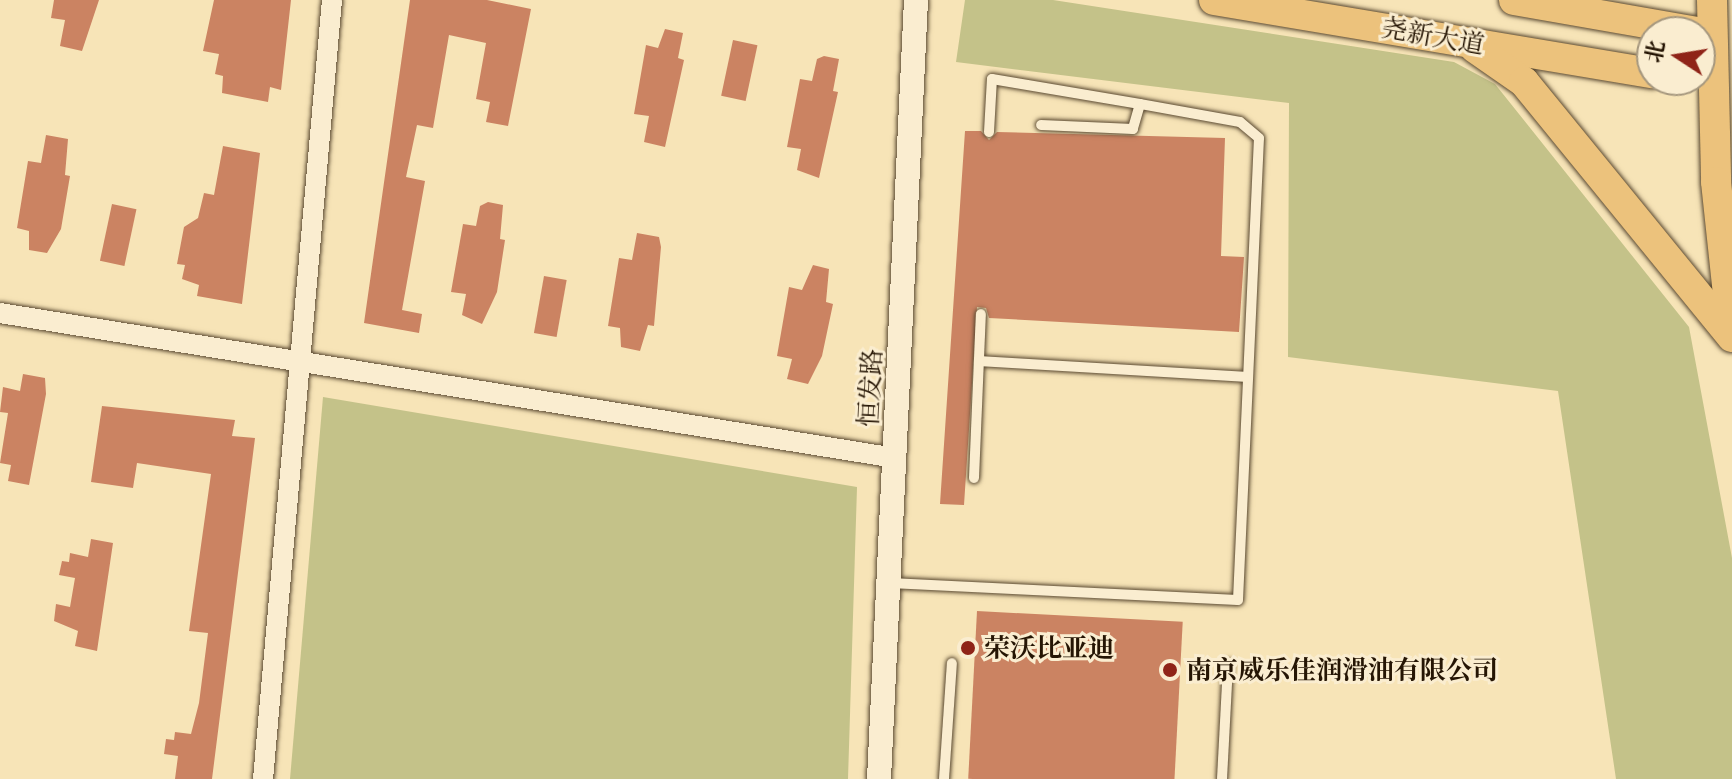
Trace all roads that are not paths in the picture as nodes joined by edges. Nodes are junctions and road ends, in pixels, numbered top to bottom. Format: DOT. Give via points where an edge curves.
graph roads {
  1 [pos="332,0"];
  2 [pos="916,0"];
  3 [pos="1214,0"];
  4 [pos="1514,0"];
  5 [pos="1636,22"];
  6 [pos="1467,42"];
  7 [pos="1636,70"];
  8 [pos="1713,96"];
  9 [pos="1140,104"];
  10 [pos="1041,125"];
  11 [pos="989,132"];
  12 [pos="0,313"];
  13 [pos="981,314"];
  14 [pos="1732,331"];
  15 [pos="1732,337"];
  16 [pos="296,361"];
  17 [pos="979,361"];
  18 [pos="1248,377"];
  19 [pos="895,458"];
  20 [pos="974,478"];
  21 [pos="890,583"];
  22 [pos="952,663"];
  23 [pos="1228,664"];
  24 [pos="263,779"];
  25 [pos="879,779"];
  26 [pos="944,779"];
  27 [pos="1222,779"];
  1 -- 16 [label="street"];
  2 -- 19 [label="street, 恒发路"];
  3 -- 6 [label="main road, 尧新大道"];
  4 -- 5 [label="main road"];
  6 -- 7 [label="main road, 尧新大道"];
  6 -- 15 [label="main road" via="1524,82"];
  8 -- 14 [label="main road"];
  9 -- 10 [label="lane" via="1133,129"];
  9 -- 11 [label="lane" via="992,79"];
  9 -- 18 [label="lane" via="1240,122 1259,138"];
  12 -- 16 [label="street"];
  13 -- 17 [label="lane"];
  16 -- 19 [label="street"];
  16 -- 24 [label="street"];
  17 -- 18 [label="lane"];
  17 -- 20 [label="lane"];
  18 -- 21 [label="lane" via="1238,600"];
  19 -- 21 [label="street, 恒发路"];
  21 -- 25 [label="street, 恒发路"];
  22 -- 26 [label="lane"];
  23 -- 27 [label="lane"];
}
